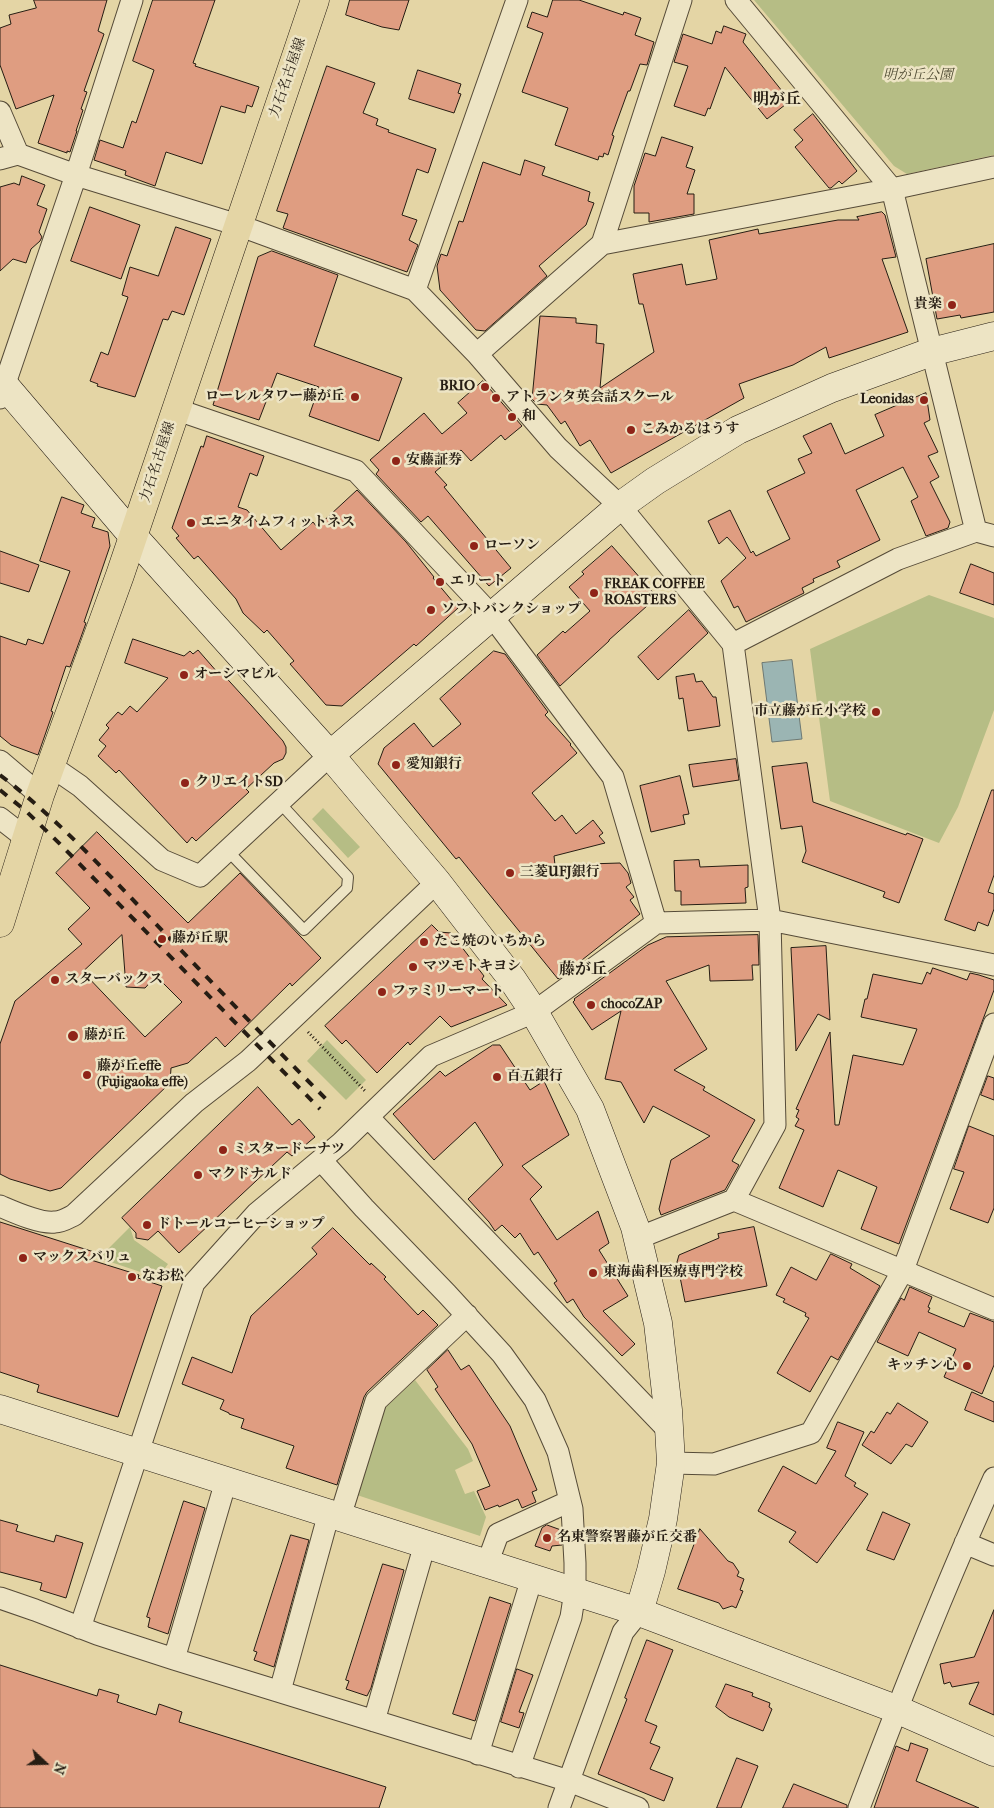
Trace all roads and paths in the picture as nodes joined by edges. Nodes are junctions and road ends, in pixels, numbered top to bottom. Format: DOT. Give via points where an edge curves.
graph roads {
  1 [pos="132,0"];
  2 [pos="315,0"];
  3 [pos="517,0"];
  4 [pos="681,0"];
  5 [pos="736,0"];
  6 [pos="0,112"];
  7 [pos="9,157"];
  8 [pos="994,167"];
  9 [pos="76,176"];
  10 [pos="892,189"];
  11 [pos="238,225"];
  12 [pos="602,244"];
  13 [pos="415,290"];
  14 [pos="994,336"];
  15 [pos="931,352"];
  16 [pos="477,354"];
  17 [pos="1,388"];
  18 [pos="175,409"];
  19 [pos="620,506"];
  20 [pos="985,534"];
  21 [pos="133,536"];
  22 [pos="492,616"];
  23 [pos="733,644"];
  24 [pos="330,755"];
  25 [pos="0,761"];
  26 [pos="51,766"];
  27 [pos="40,795"];
  28 [pos="278,802"];
  29 [pos="0,818"];
  30 [pos="27,839"];
  31 [pos="227,850"];
  32 [pos="437,882"];
  33 [pos="770,920"];
  34 [pos="0,923"];
  35 [pos="656,923"];
  36 [pos="994,965"];
  37 [pos="534,1012"];
  38 [pos="294,1017"];
  39 [pos="994,1024"];
  40 [pos="374,1112"];
  41 [pos="321,1160"];
  42 [pos="734,1200"];
  43 [pos="0,1206"];
  44 [pos="638,1238"];
  45 [pos="903,1270"];
  46 [pos="994,1309"];
  47 [pos="467,1315"];
  48 [pos="0,1409"];
  49 [pos="668,1430"];
  50 [pos="137,1452"];
  51 [pos="671,1463"];
  52 [pos="994,1478"];
  53 [pos="226,1481"];
  54 [pos="570,1501"];
  55 [pos="334,1515"];
  56 [pos="965,1543"];
  57 [pos="425,1544"];
  58 [pos="994,1555"];
  59 [pos="487,1564"];
  60 [pos="532,1578"];
  61 [pos="575,1591"];
  62 [pos="0,1598"];
  63 [pos="640,1612"];
  64 [pos="80,1628"];
  65 [pos="174,1659"];
  66 [pos="280,1691"];
  67 [pos="896,1709"];
  68 [pos="374,1721"];
  69 [pos="994,1752"];
  70 [pos="478,1754"];
  71 [pos="519,1767"];
  72 [pos="569,1781"];
  73 [pos="559,1808"];
  74 [pos="638,1808"];
  75 [pos="859,1808"];
  1 -- 9 [label="street"];
  2 -- 11 [label="main road, 力石名古屋線"];
  3 -- 13 [label="street"];
  4 -- 12 [label="street"];
  5 -- 10 [label="street"];
  6 -- 7 [label="street"];
  7 -- 9 [label="street"];
  8 -- 10 [label="street"];
  9 -- 11 [label="street"];
  9 -- 17 [label="street"];
  10 -- 12 [label="street"];
  10 -- 15 [label="street"];
  11 -- 13 [label="street"];
  11 -- 18 [label="main road, 力石名古屋線"];
  12 -- 16 [label="street"];
  13 -- 16 [label="street"];
  14 -- 15 [label="street"];
  15 -- 19 [label="street" via="832,388 738,430"];
  15 -- 20 [label="street"];
  16 -- 19 [label="street" via="558,448"];
  17 -- 21 [label="street"];
  18 -- 21 [label="main road, 力石名古屋線"];
  18 -- 22 [label="street" via="356,471"];
  19 -- 22 [label="street"];
  19 -- 23 [label="street"];
  20 -- 23 [label="street" via="898,558"];
  21 -- 24 [label="street"];
  21 -- 26 [label="main road, 力石名古屋線"];
  22 -- 24 [label="street"];
  22 -- 35 [label="street" via="613,777"];
  23 -- 33 [label="street"];
  24 -- 28 [label="street"];
  24 -- 32 [label="street"];
  25 -- 27 [label="street"];
  26 -- 27 [label="main road, 力石名古屋線"];
  26 -- 31 [label="street" via="80,786 162,860 200,876"];
  27 -- 30 [label="main road, 力石名古屋線"];
  28 -- 31 [label="street"];
  28 -- 31 [label="lane" via="348,877 348,888 304,930"];
  29 -- 30 [label="street"];
  30 -- 34 [label="main road, 力石名古屋線"];
  32 -- 37 [label="street"];
  32 -- 38 [label="street"];
  33 -- 35 [label="street"];
  33 -- 36 [label="street"];
  33 -- 42 [label="street" via="775,1125"];
  35 -- 37 [label="street"];
  37 -- 40 [label="street" via="431,1056"];
  37 -- 44 [label="street" via="590,1109"];
  38 -- 40 [label="path"];
  38 -- 43 [label="street" via="248,1061 194,1103 74,1215 54,1223"];
  39 -- 45 [label="street"];
  40 -- 41 [label="street"];
  40 -- 49 [label="street"];
  41 -- 47 [label="street"];
  41 -- 50 [label="street" via="257,1213 194,1283"];
  42 -- 44 [label="street"];
  42 -- 45 [label="street"];
  44 -- 49 [label="street" via="658,1323"];
  45 -- 46 [label="street"];
  45 -- 51 [label="street" via="811,1433 714,1464"];
  47 -- 54 [label="street" via="502,1354 535,1400 558,1452"];
  47 -- 55 [label="street" via="376,1400"];
  48 -- 50 [label="street"];
  49 -- 51 [label="street"];
  50 -- 53 [label="street"];
  50 -- 64 [label="street"];
  51 -- 63 [label="street" via="663,1519"];
  52 -- 56 [label="street"];
  53 -- 55 [label="street"];
  53 -- 65 [label="street"];
  54 -- 59 [label="street" via="498,1534"];
  54 -- 61 [label="street"];
  55 -- 57 [label="street"];
  55 -- 66 [label="street"];
  56 -- 58 [label="street"];
  56 -- 67 [label="street"];
  57 -- 59 [label="street"];
  57 -- 68 [label="street"];
  59 -- 60 [label="street"];
  60 -- 61 [label="street"];
  60 -- 70 [label="street"];
  61 -- 63 [label="street"];
  61 -- 71 [label="street" via="571,1617"];
  62 -- 64 [label="street"];
  63 -- 67 [label="street"];
  63 -- 72 [label="street" via="623,1632"];
  64 -- 65 [label="street"];
  65 -- 66 [label="street"];
  66 -- 68 [label="street"];
  67 -- 69 [label="street"];
  67 -- 75 [label="street"];
  68 -- 70 [label="street"];
  70 -- 71 [label="street"];
  71 -- 72 [label="street"];
  72 -- 73 [label="street"];
  72 -- 74 [label="street"];
}
